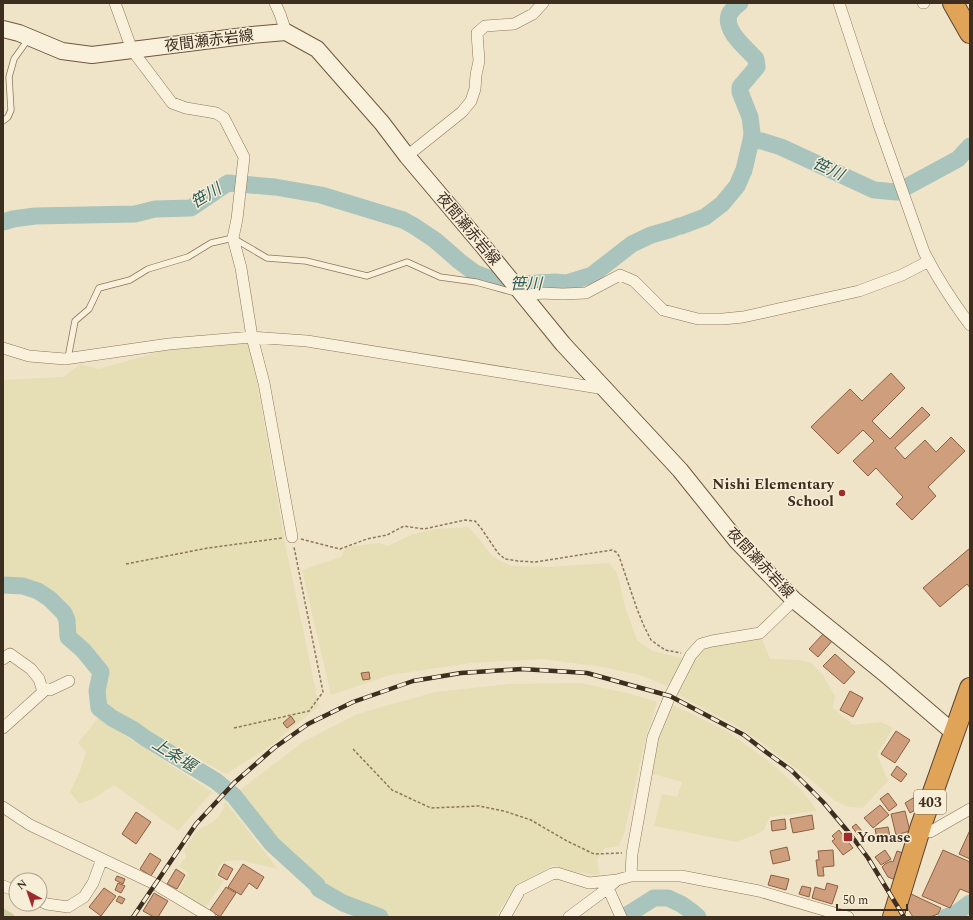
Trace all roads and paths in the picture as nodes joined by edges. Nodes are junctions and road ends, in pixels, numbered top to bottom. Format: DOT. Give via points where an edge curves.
graph roads {
  1 [pos="115,3"];
  2 [pos="275,3"];
  3 [pos="543,3"];
  4 [pos="839,3"];
  5 [pos="953,3"];
  6 [pos="3,29"];
  7 [pos="286,32"];
  8 [pos="970,33"];
  9 [pos="29,37"];
  10 [pos="132,50"];
  11 [pos="3,121"];
  12 [pos="407,156"];
  13 [pos="233,238"];
  14 [pos="929,261"];
  15 [pos="522,293"];
  16 [pos="970,325"];
  17 [pos="252,337"];
  18 [pos="3,348"];
  19 [pos="68,358"];
  20 [pos="606,389"];
  21 [pos="292,537"];
  22 [pos="126,564"];
  23 [pos="794,600"];
  24 [pos="691,655"];
  25 [pos="3,659"];
  26 [pos="69,681"];
  27 [pos="42,688"];
  28 [pos="970,688"];
  29 [pos="3,728"];
  30 [pos="234,728"];
  31 [pos="954,733"];
  32 [pos="353,749"];
  33 [pos="3,807"];
  34 [pos="970,809"];
  35 [pos="922,826"];
  36 [pos="632,854"];
  37 [pos="102,859"];
  38 [pos="630,876"];
  39 [pos="617,880"];
  40 [pos="608,888"];
  41 [pos="48,904"];
  42 [pos="620,914"];
  43 [pos="204,916"];
  44 [pos="505,917"];
  45 [pos="569,917"];
  46 [pos="848,917"];
  47 [pos="893,917"];
  1 -- 10 [label="street"];
  2 -- 7 [label="street"];
  3 -- 12 [label="street" via="533,14 514,24 485,26 477,33 479,61 476,89 471,101 462,112"];
  4 -- 14 [label="street" via="879,125"];
  5 -- 8 [label="highway"];
  6 -- 9 [label="main road, 夜間瀬赤岩線"];
  7 -- 10 [label="main road, 夜間瀬赤岩線"];
  7 -- 12 [label="main road, 夜間瀬赤岩線" via="317,49"];
  9 -- 10 [label="main road, 夜間瀬赤岩線" via="62,51 92,55"];
  9 -- 11 [label="lane" via="14,58 9,78 11,110"];
  10 -- 13 [label="street" via="172,102 186,108 216,113 224,118 244,157"];
  12 -- 15 [label="main road, 夜間瀬赤岩線"];
  13 -- 15 [label="lane" via="267,258 306,261 367,276 407,262 440,277"];
  13 -- 17 [label="street" via="241,268"];
  13 -- 19 [label="lane" via="211,243 188,256 148,269 130,280 99,288 89,309 75,321"];
  14 -- 15 [label="street" via="902,275 859,291 743,317 723,319 698,318 663,310 634,281 620,275 586,293"];
  14 -- 16 [label="street"];
  15 -- 20 [label="main road, 夜間瀬赤岩線" via="563,344"];
  17 -- 19 [label="street" via="169,344"];
  17 -- 20 [label="street" via="307,341"];
  17 -- 21 [label="street" via="264,383"];
  18 -- 19 [label="street" via="29,356"];
  20 -- 23 [label="main road, 夜間瀬赤岩線" via="680,470 737,541"];
  21 -- 22 [label="path" via="208,548"];
  21 -- 24 [label="path" via="340,549 387,535 404,526 424,529 466,520 475,521 498,553 505,558 518,561 535,562 612,550 619,556 637,610 651,640 665,650"];
  21 -- 30 [label="path" via="323,692 309,711"];
  23 -- 24 [label="street" via="760,633 701,644"];
  23 -- 31 [label="main road, 夜間瀬赤岩線"];
  24 -- 36 [label="street" via="653,736"];
  25 -- 27 [label="street" via="10,654 31,669"];
  26 -- 27 [label="street" via="50,690"];
  27 -- 29 [label="street" via="43,692"];
  28 -- 31 [label="highway, 403"];
  31 -- 35 [label="highway, 403"];
  32 -- 36 [label="path" via="392,790 431,808 479,806 504,811 531,820 594,854"];
  33 -- 37 [label="street" via="30,824"];
  34 -- 35 [label="street" via="930,832"];
  35 -- 47 [label="highway, 403"];
  36 -- 38 [label="street"];
  37 -- 41 [label="street" via="93,883 84,897 68,907"];
  37 -- 43 [label="street" via="156,884"];
  38 -- 39 [label="street"];
  38 -- 46 [label="street" via="681,876 760,891"];
  39 -- 40 [label="street"];
  39 -- 44 [label="street" via="589,883 557,872 520,890"];
  40 -- 42 [label="street"];
  40 -- 45 [label="street"];
}
